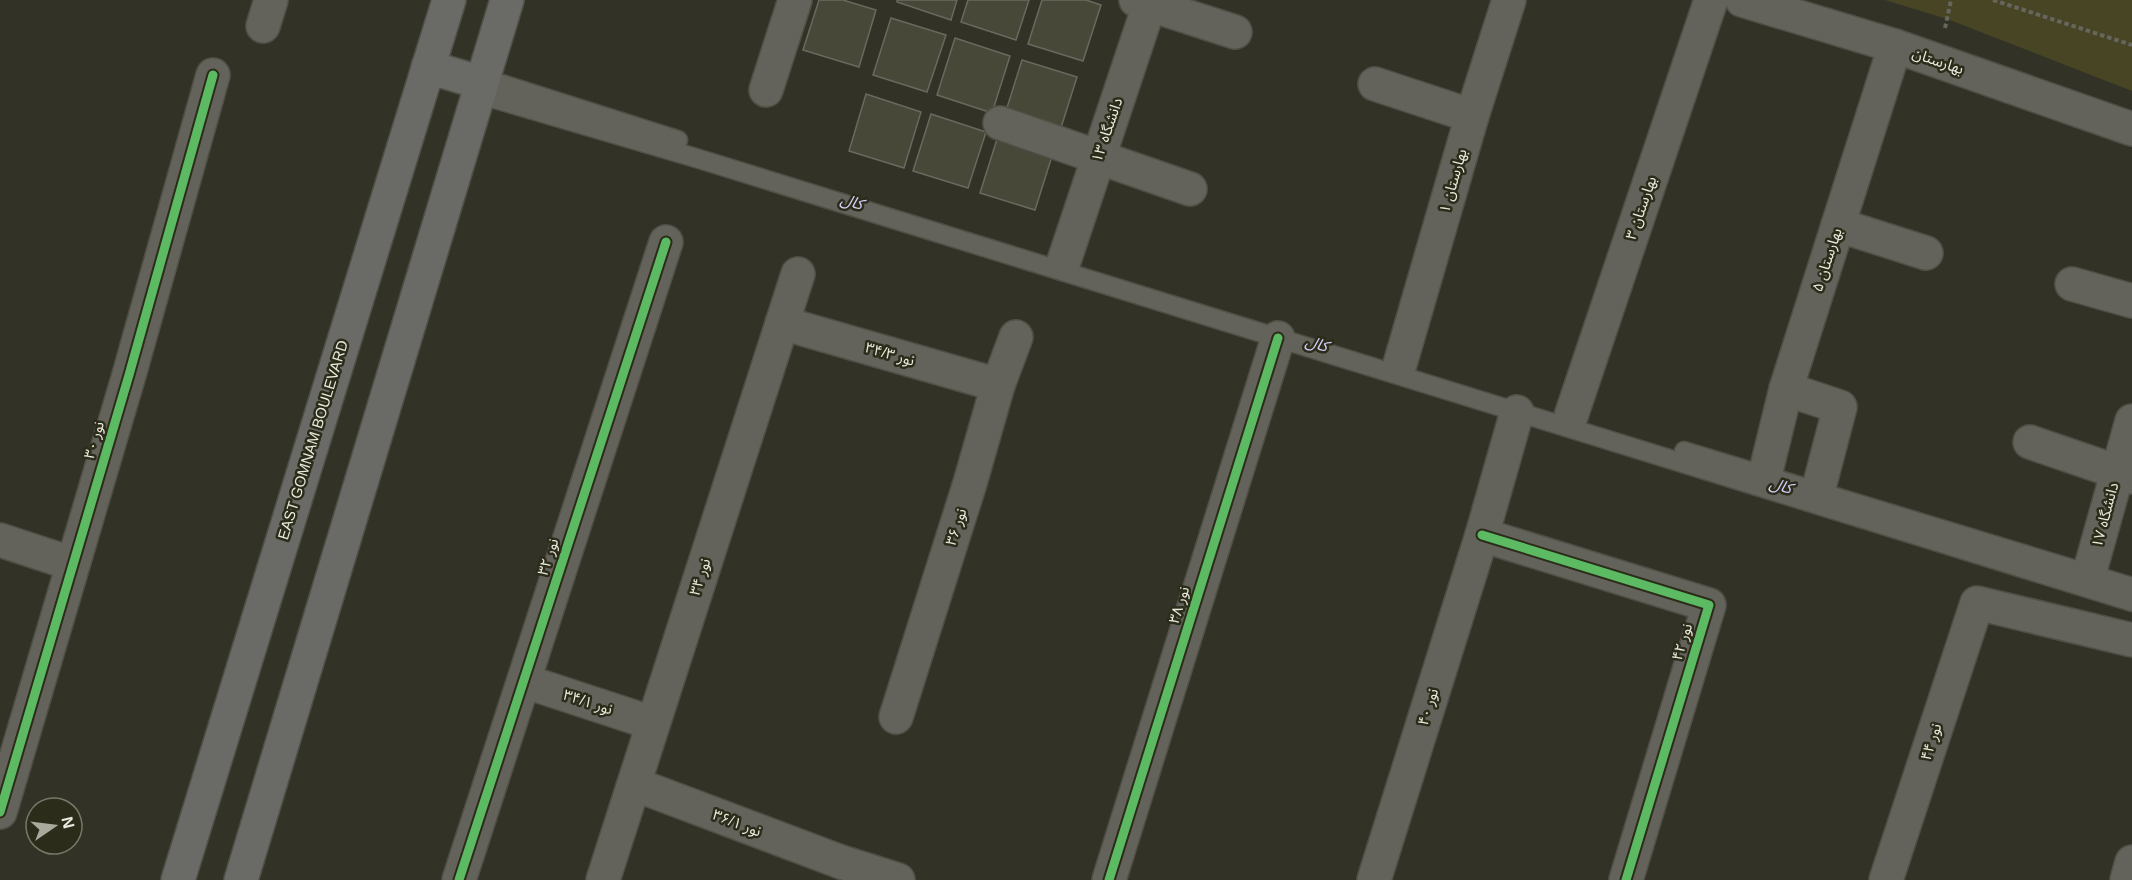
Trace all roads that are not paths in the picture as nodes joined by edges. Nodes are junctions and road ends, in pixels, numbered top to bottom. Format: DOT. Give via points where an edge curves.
graph roads {
  1 [pos="449,0"];
  2 [pos="507,0"];
  3 [pos="795,0"];
  4 [pos="1509,0"];
  5 [pos="1711,0"];
  6 [pos="1742,0"];
  7 [pos="1146,2"];
  8 [pos="1235,32"];
  9 [pos="1895,46"];
  10 [pos="428,66"];
  11 [pos="213,75"];
  12 [pos="1375,84"];
  13 [pos="493,89"];
  14 [pos="766,90"];
  15 [pos="1472,116"];
  16 [pos="1000,123"];
  17 [pos="2132,129"];
  18 [pos="1098,157"];
  19 [pos="1190,189"];
  20 [pos="1838,225"];
  21 [pos="666,242"];
  22 [pos="1926,254"];
  23 [pos="1064,261"];
  24 [pos="798,274"];
  25 [pos="2072,284"];
  26 [pos="2132,301"];
  27 [pos="782,323"];
  28 [pos="1016,337"];
  29 [pos="1278,338"];
  30 [pos="1400,363"];
  31 [pos="998,385"];
  32 [pos="1786,389"];
  33 [pos="1517,412"];
  34 [pos="1571,416"];
  35 [pos="2132,421"];
  36 [pos="2030,442"];
  37 [pos="2125,474"];
  38 [pos="1765,475"];
  39 [pos="1818,490"];
  40 [pos="1482,535"];
  41 [pos="0,540"];
  42 [pos="73,564"];
  43 [pos="2089,574"];
  44 [pos="2132,587"];
  45 [pos="2132,602"];
  46 [pos="2132,640"];
  47 [pos="524,681"];
  48 [pos="896,717"];
  49 [pos="652,723"];
  50 [pos="634,784"];
  51 [pos="0,812"];
  52 [pos="2132,862"];
  53 [pos="838,871"];
  54 [pos="178,880"];
  55 [pos="241,880"];
  56 [pos="459,880"];
  57 [pos="603,880"];
  58 [pos="898,880"];
  59 [pos="1109,880"];
  60 [pos="1374,880"];
  61 [pos="1626,880"];
  62 [pos="1886,880"];
  63 [pos="2127,880"];
  1 -- 10 [label="main road, EAST GOMNAM BOULEVARD"];
  2 -- 13 [label="main road"];
  3 -- 14 [label="street"];
  4 -- 15 [label="street, بهارستان ۱"];
  5 -- 34 [label="street, بهارستان ۳"];
  6 -- 9 [label="street, بهارستان"];
  7 -- 8 [label="street"];
  7 -- 18 [label="street, دانشگاه ۱۳"];
  9 -- 17 [label="street, بهارستان"];
  9 -- 20 [label="street, بهارستان ۵"];
  10 -- 13 [label="main road"];
  10 -- 54 [label="main road, EAST GOMNAM BOULEVARD"];
  11 -- 42 [label="street, نور ۳۰"];
  12 -- 15 [label="street"];
  13 -- 23 [label="lane"];
  13 -- 29 [label="lane" via="696,158"];
  13 -- 55 [label="main road"];
  15 -- 30 [label="street, بهارستان ۱"];
  16 -- 18 [label="street"];
  18 -- 19 [label="street"];
  18 -- 23 [label="street, دانشگاه ۱۳"];
  20 -- 22 [label="street"];
  20 -- 32 [label="street, بهارستان ۵"];
  21 -- 47 [label="street, نور ۳۲"];
  23 -- 30 [label="lane"];
  24 -- 27 [label="street, نور ۳۴"];
  25 -- 26 [label="street"];
  27 -- 31 [label="street, نور ۳۴/۳"];
  27 -- 49 [label="street, نور ۳۴"];
  28 -- 31 [label="street, نور ۳۶"];
  29 -- 33 [label="lane"];
  29 -- 59 [label="street, نور ۳۸"];
  30 -- 34 [label="lane"];
  31 -- 48 [label="street, نور ۳۶"];
  32 -- 38 [label="street, بهارستان ۵"];
  32 -- 39 [label="street" via="1840,407"];
  33 -- 40 [label="street, نور ۴۰"];
  33 -- 45 [label="lane"];
  34 -- 38 [label="lane"];
  35 -- 37 [label="street, دانشگاه ۱۷"];
  36 -- 37 [label="street"];
  37 -- 43 [label="street, دانشگاه ۱۷"];
  38 -- 39 [label="lane"];
  39 -- 43 [label="lane"];
  40 -- 60 [label="street, نور ۴۰"];
  40 -- 61 [label="street, نور ۴۲" via="1709,605"];
  41 -- 42 [label="street"];
  42 -- 51 [label="street, نور ۳۰"];
  43 -- 44 [label="lane"];
  46 -- 62 [label="street, نور ۴۴" via="1977,603"];
  47 -- 49 [label="street, نور ۳۴/۱"];
  47 -- 56 [label="street, نور ۳۲"];
  49 -- 50 [label="street, نور ۳۴"];
  50 -- 53 [label="street, نور ۳۶/۱"];
  50 -- 57 [label="street, نور ۳۴"];
  52 -- 63 [label="street"];
  53 -- 58 [label="street, نور ۳۶/۱"];
}
